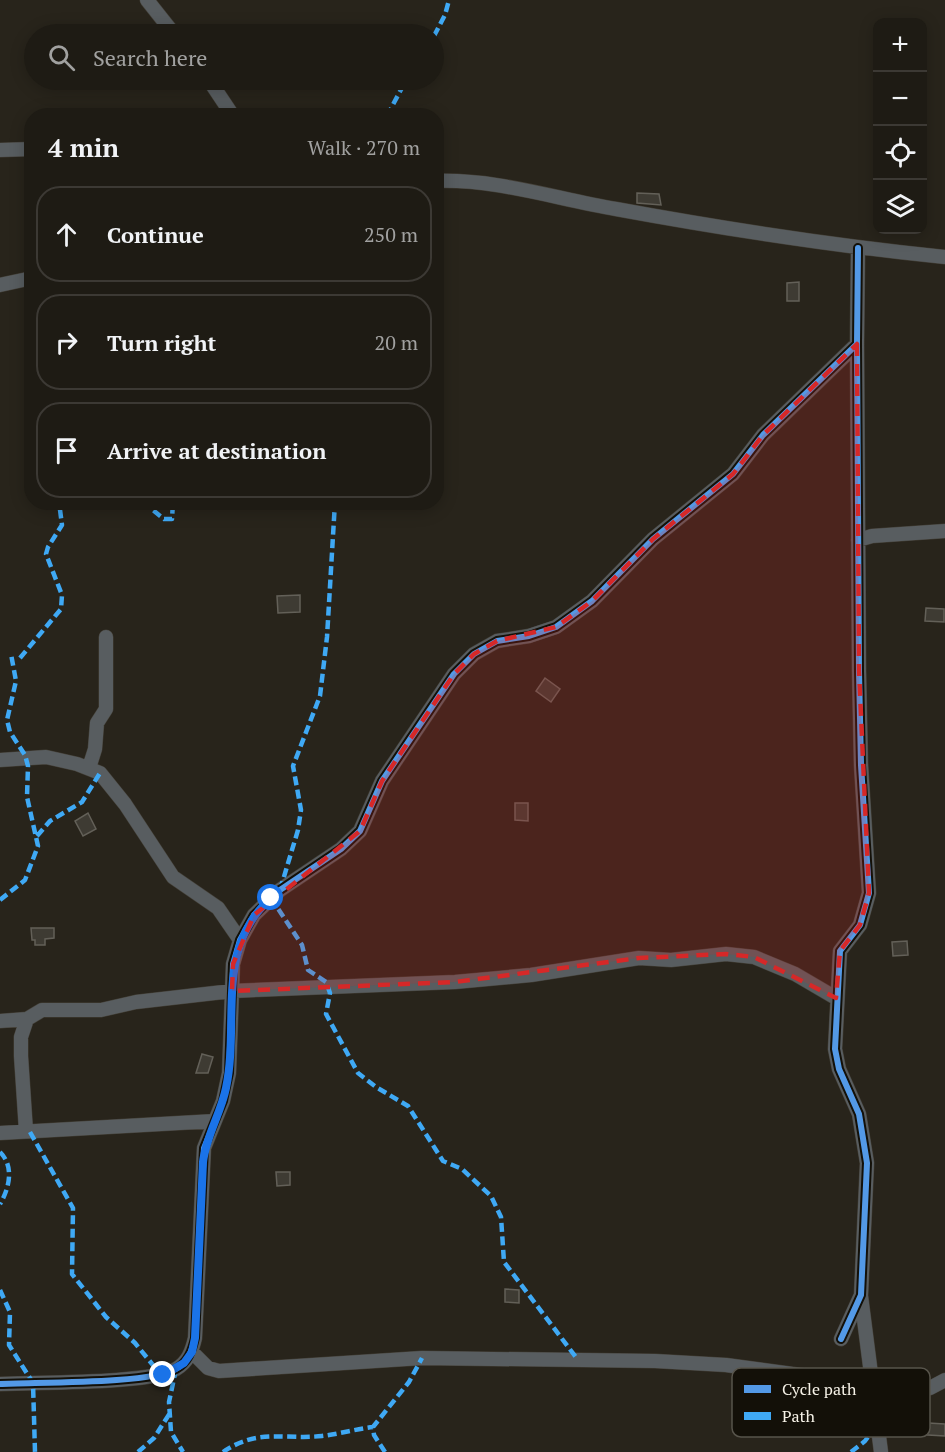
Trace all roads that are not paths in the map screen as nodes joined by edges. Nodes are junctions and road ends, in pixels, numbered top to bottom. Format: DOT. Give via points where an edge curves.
graph roads {
  1 [pos="147,0"];
  2 [pos="166,24"];
  3 [pos="215,90"];
  4 [pos="227,108"];
  5 [pos="24,149"];
  6 [pos="0,150"];
  7 [pos="444,181"];
  8 [pos="858,248"];
  9 [pos="945,257"];
  10 [pos="24,280"];
  11 [pos="0,285"];
  12 [pos="857,344"];
  13 [pos="945,531"];
  14 [pos="858,540"];
  15 [pos="106,637"];
  16 [pos="0,760"];
  17 [pos="88,768"];
  18 [pos="240,940"];
  19 [pos="232,991"];
  20 [pos="836,998"];
  21 [pos="27,1019"];
  22 [pos="0,1020"];
  23 [pos="215,1121"];
  24 [pos="26,1131"];
  25 [pos="0,1133"];
  26 [pos="861,1294"];
  27 [pos="841,1339"];
  28 [pos="192,1352"];
  29 [pos="750,1368"];
  30 [pos="869,1368"];
  31 [pos="945,1380"];
  32 [pos="0,1384"];
  33 [pos="930,1388"];
  34 [pos="879,1437"];
  35 [pos="881,1452"];
  1 -- 2 [label="street"];
  3 -- 4 [label="street"];
  5 -- 6 [label="street"];
  7 -- 8 [label="street" via="491,183 614,209"];
  8 -- 9 [label="street"];
  8 -- 12 [label="street"];
  10 -- 11 [label="street"];
  12 -- 14 [label="street"];
  12 -- 18 [label="street" via="764,435 733,474 653,539 592,601 556,627 497,641 474,654 454,674 382,781 360,831 262,906"];
  13 -- 14 [label="street"];
  14 -- 20 [label="street" via="861,765 869,893 860,925 840,951"];
  15 -- 17 [label="street" via="106,709 96,723 95,749"];
  16 -- 17 [label="street" via="46,757"];
  17 -- 18 [label="street" via="100,773 125,804 173,877 218,908"];
  18 -- 19 [label="street" via="233,964"];
  19 -- 20 [label="street" via="455,982 639,958 671,960 726,954 754,957 795,974"];
  19 -- 21 [label="street" via="100,1010 42,1010"];
  19 -- 23 [label="street" via="229,1072"];
  20 -- 26 [label="street" via="835,1049 839,1069 859,1114 867,1163"];
  21 -- 22 [label="street"];
  21 -- 24 [label="street" via="21,1037"];
  23 -- 24 [label="street"];
  23 -- 28 [label="street" via="204,1148"];
  24 -- 25 [label="street"];
  26 -- 27 [label="street"];
  26 -- 30 [label="street"];
  28 -- 29 [label="street" via="208,1368 225,1371 422,1358 655,1361"];
  28 -- 32 [label="street" via="177,1369 158,1377"];
  31 -- 33 [label="street"];
  34 -- 35 [label="street"];
}
